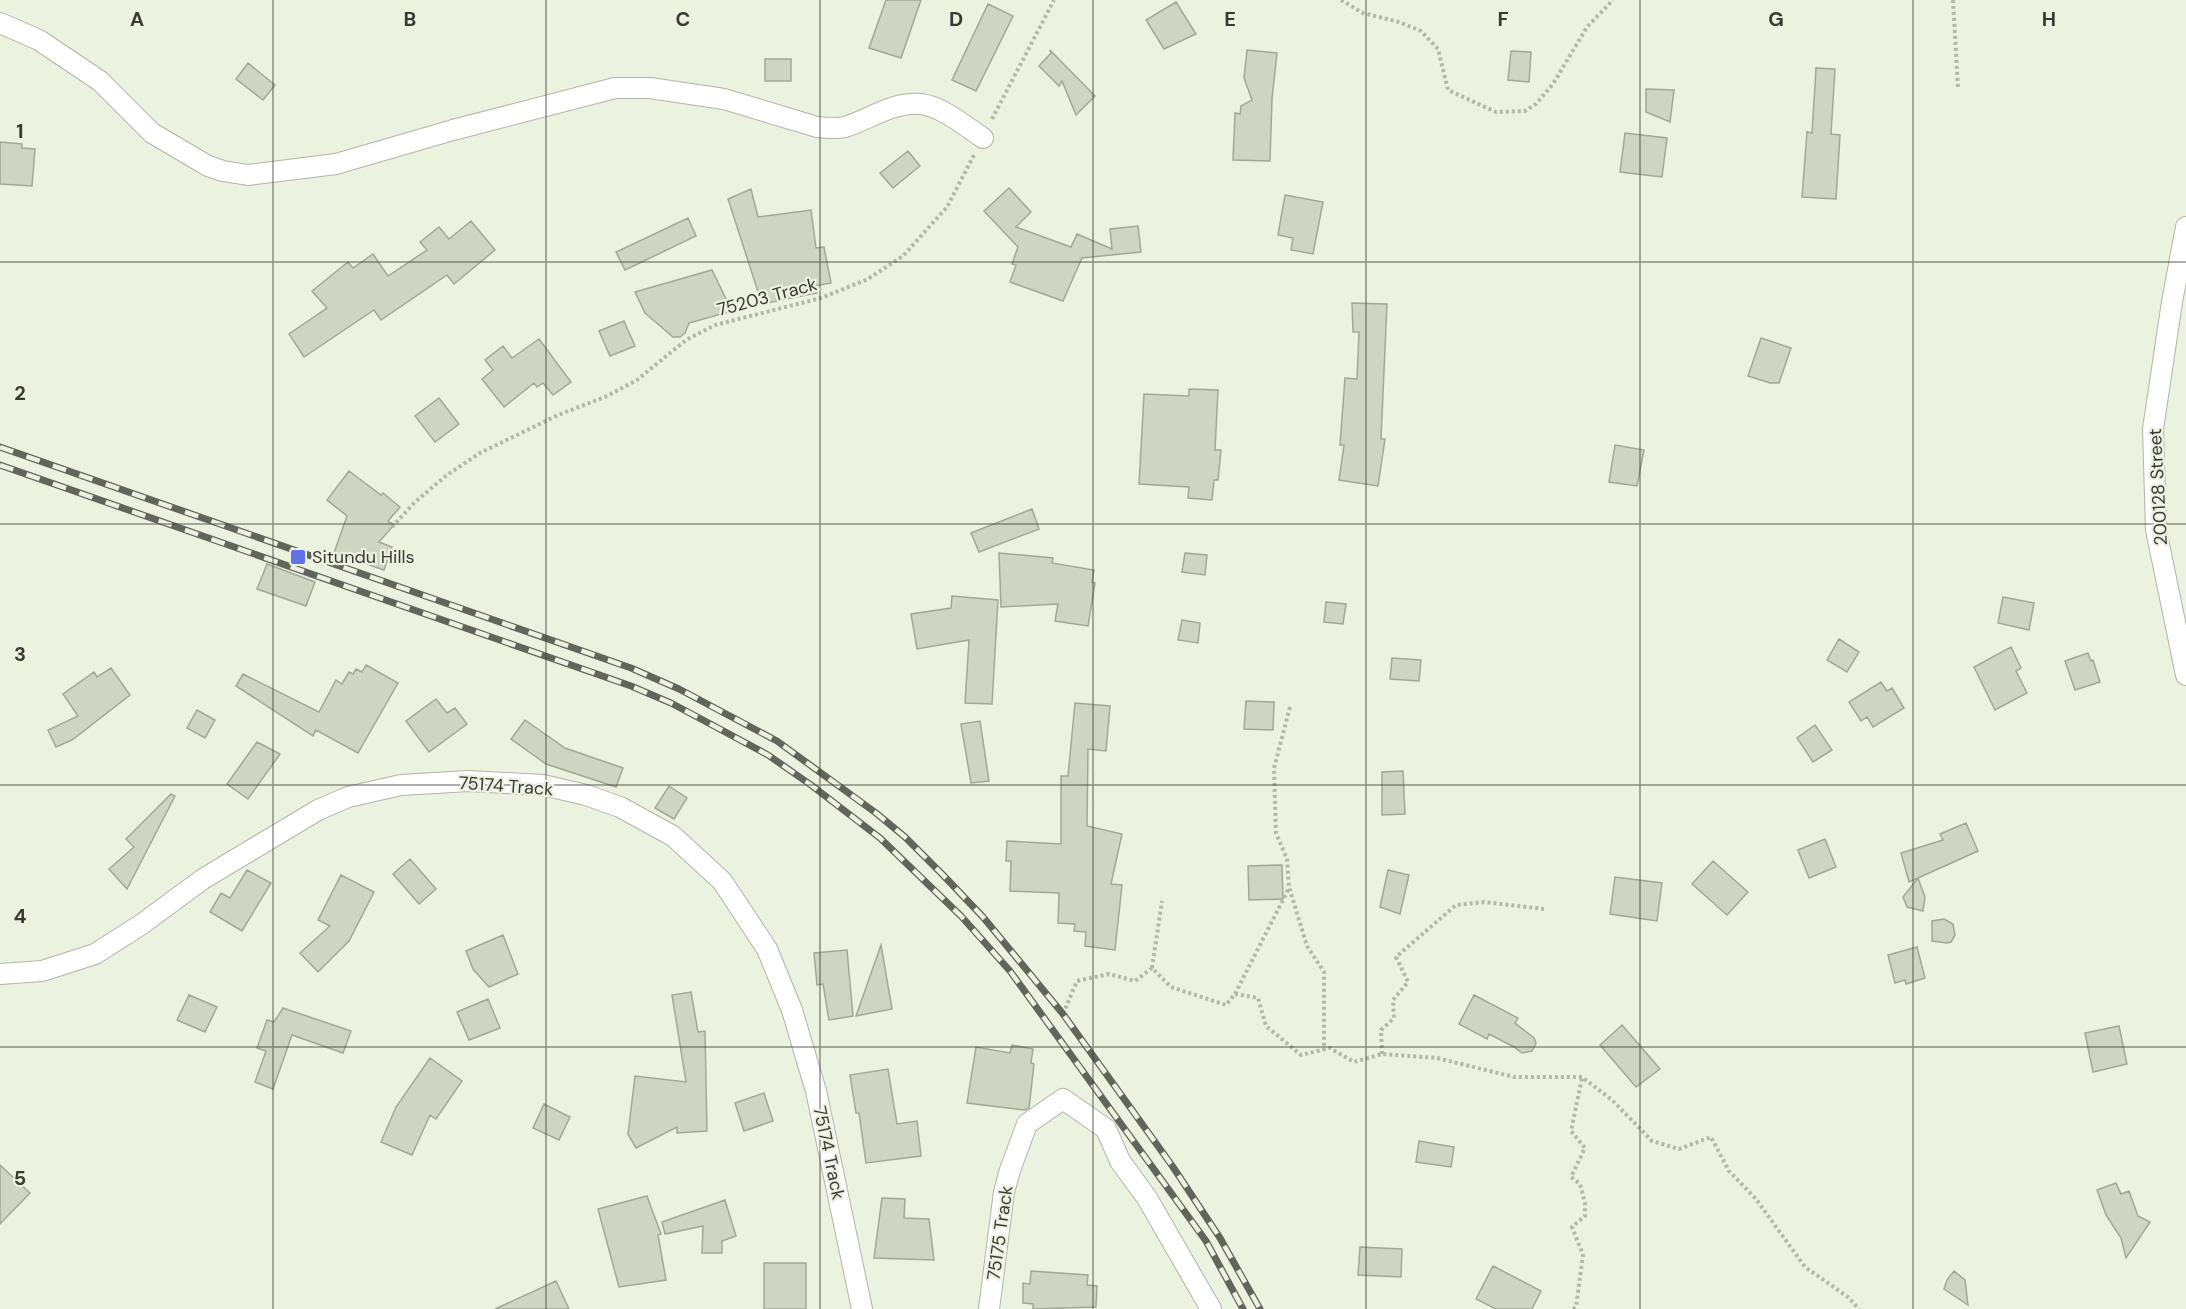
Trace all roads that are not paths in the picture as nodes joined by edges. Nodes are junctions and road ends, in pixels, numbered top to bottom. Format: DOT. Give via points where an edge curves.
graph roads {
  1 [pos="0,23"];
  2 [pos="983,138"];
  3 [pos="2186,227"];
  4 [pos="2186,675"];
  5 [pos="0,974"];
  6 [pos="862,1309"];
  7 [pos="989,1309"];
  8 [pos="1211,1309"];
  1 -- 2 [label="street" via="39,40 100,81 152,133 208,166 248,175 336,164 615,88 650,88 724,99 828,128 844,127 888,108 922,104"];
  3 -- 4 [label="street, 200128 Street" via="2153,429 2156,530"];
  5 -- 6 [label="street, 75174 Track" via="42,971 95,954 203,879 318,810 348,797 401,785 469,781 543,785 620,807 673,836 722,881 768,950 792,1010 816,1091"];
  7 -- 8 [label="street, 75175 Track" via="1004,1192 1027,1124 1063,1099 1106,1129 1120,1161 1147,1198"];
}
